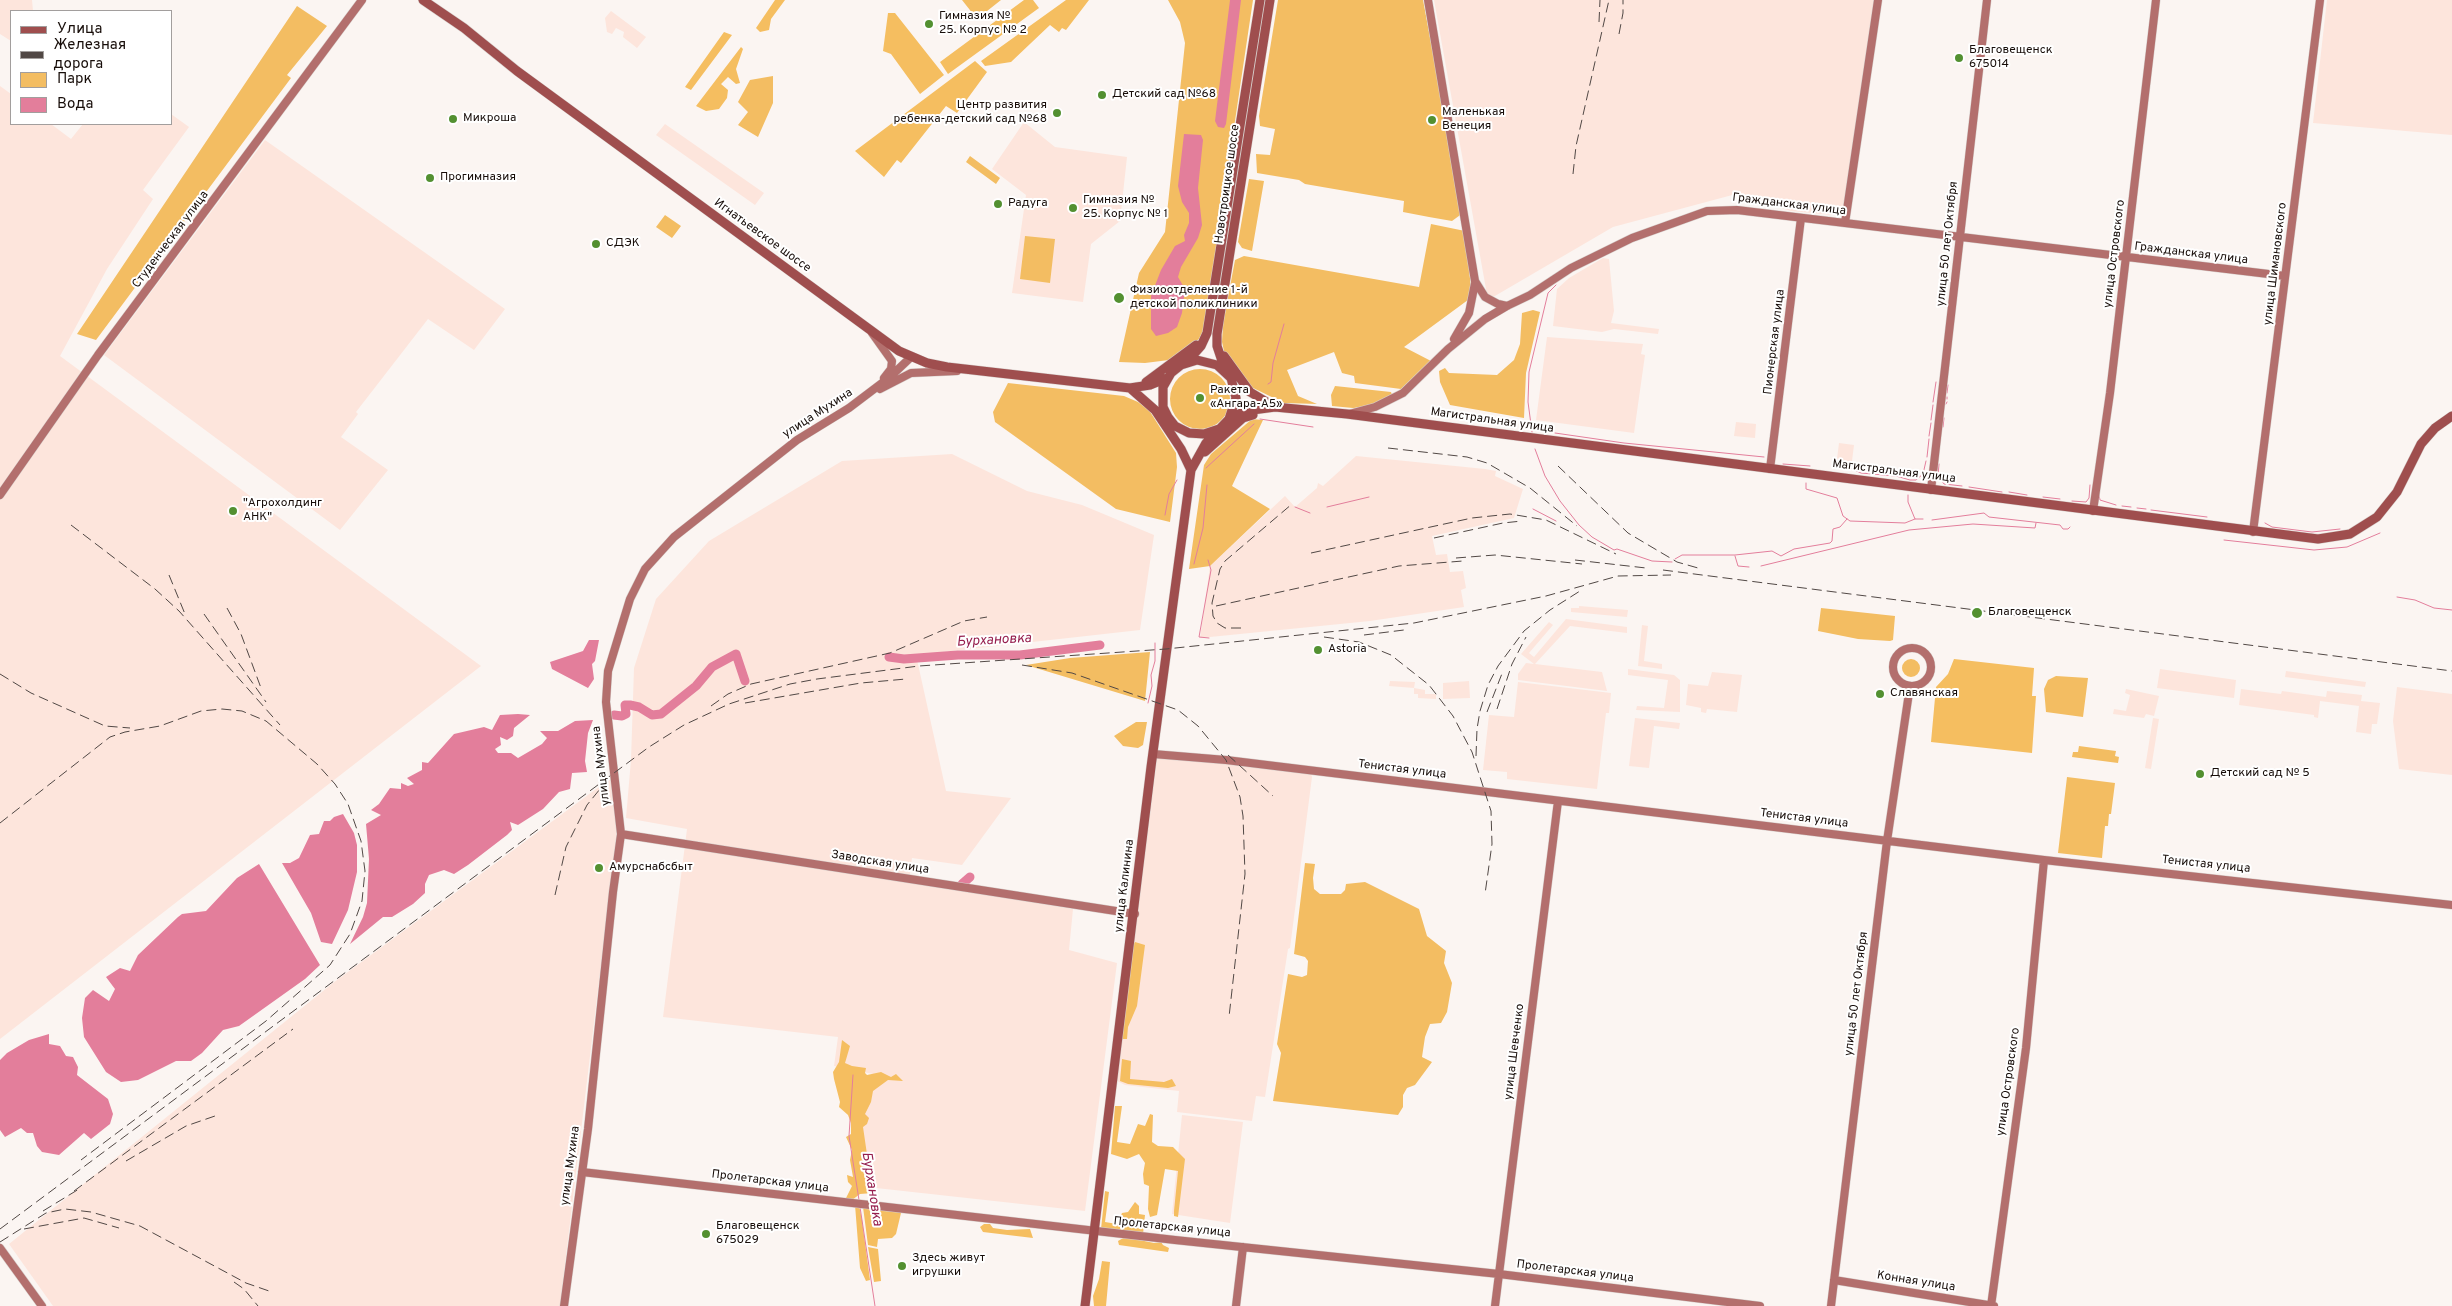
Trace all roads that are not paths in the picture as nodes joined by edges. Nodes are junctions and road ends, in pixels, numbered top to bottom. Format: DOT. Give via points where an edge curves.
graph roads {
  1 [pos="362,0"];
  2 [pos="423,0"];
  3 [pos="1260,0"];
  4 [pos="1270,0"];
  5 [pos="1428,0"];
  6 [pos="1878,0"];
  7 [pos="1987,0"];
  8 [pos="2156,0"];
  9 [pos="2320,0"];
  10 [pos="1801,218"];
  11 [pos="1845,223"];
  12 [pos="1960,237"];
  13 [pos="2126,257"];
  14 [pos="2286,276"];
  15 [pos="1475,281"];
  16 [pos="1507,306"];
  17 [pos="872,333"];
  18 [pos="1207,333"];
  19 [pos="1217,334"];
  20 [pos="1448,350"];
  21 [pos="911,357"];
  22 [pos="1187,362"];
  23 [pos="974,371"];
  24 [pos="1225,371"];
  25 [pos="1167,378"];
  26 [pos="1235,387"];
  27 [pos="1130,388"];
  28 [pos="871,392"];
  29 [pos="1163,407"];
  30 [pos="1275,407"];
  31 [pos="1347,414"];
  32 [pos="2452,416"];
  33 [pos="1229,419"];
  34 [pos="1175,426"];
  35 [pos="1219,429"];
  36 [pos="1770,469"];
  37 [pos="1191,470"];
  38 [pos="1931,490"];
  39 [pos="0,495"];
  40 [pos="2093,510"];
  41 [pos="2253,532"];
  42 [pos="1910,686"];
  43 [pos="1153,754"];
  44 [pos="1558,801"];
  45 [pos="621,834"];
  46 [pos="1887,841"];
  47 [pos="2044,860"];
  48 [pos="2452,905"];
  49 [pos="1135,914"];
  50 [pos="582,1172"];
  51 [pos="1094,1231"];
  52 [pos="1243,1247"];
  53 [pos="0,1248"];
  54 [pos="1499,1274"];
  55 [pos="1834,1280"];
  56 [pos="42,1306"];
  57 [pos="564,1306"];
  58 [pos="1085,1306"];
  59 [pos="1236,1306"];
  60 [pos="1495,1306"];
  61 [pos="1760,1306"];
  62 [pos="1831,1306"];
  63 [pos="1992,1306"];
  1 -- 39 [label="street, Студенческая улица" via="98,355"];
  2 -- 17 [label="main road, Игнатьевское шоссе"];
  3 -- 18 [label="main road, Новотроицкое шоссе"];
  4 -- 19 [label="main road, Новотроицкое шоссе"];
  5 -- 15 [label="street"];
  6 -- 11 [label="street"];
  7 -- 12 [label="street, улица 50 лет Октября"];
  8 -- 13 [label="street, улица Островского"];
  9 -- 14 [label="street, улица Шимановского"];
  10 -- 11 [label="street, Гражданская улица"];
  10 -- 16 [label="street, Гражданская улица" via="1723,209 1693,215 1624,242 1571,268"];
  10 -- 36 [label="street, Пионерская улица"];
  11 -- 12 [label="street, Гражданская улица"];
  12 -- 13 [label="street, Гражданская улица"];
  12 -- 38 [label="street, улица 50 лет Октября"];
  13 -- 14 [label="street, Гражданская улица"];
  13 -- 40 [label="street, улица Островского"];
  14 -- 41 [label="street, улица Шимановского"];
  15 -- 16 [label="street" via="1485,297"];
  15 -- 20 [label="street" via="1469,313"];
  16 -- 20 [label="street, Гражданская улица" via="1485,319"];
  17 -- 21 [label="main road, Игнатьевское шоссе"];
  17 -- 28 [label="street" via="890,357 892,365"];
  18 -- 22 [label="main road, Новотроицкое шоссе"];
  18 -- 27 [label="main road" via="1195,347 1158,375"];
  19 -- 24 [label="main road, Новотроицкое шоссе" via="1217,346"];
  19 -- 30 [label="main road" via="1224,355 1242,384"];
  20 -- 31 [label="street, Гражданская улица" via="1403,393 1375,407"];
  21 -- 23 [label="main road, Игнатьевское шоссе"];
  21 -- 28 [label="street, улица Мухина"];
  22 -- 24 [label="main road" via="1208,361"];
  22 -- 25 [label="main road"];
  23 -- 27 [label="main road, Игнатьевское шоссе"];
  23 -- 28 [label="street" via="911,373"];
  24 -- 26 [label="main road"];
  25 -- 27 [label="main road"];
  25 -- 29 [label="main road" via="1163,388"];
  26 -- 30 [label="main road"];
  26 -- 33 [label="main road" via="1236,398"];
  27 -- 29 [label="main road" via="1153,398"];
  27 -- 37 [label="main road" via="1155,410"];
  28 -- 45 [label="street, улица Мухина" via="793,443 674,537 645,569 630,600 608,671 606,702"];
  29 -- 34 [label="main road"];
  30 -- 31 [label="main road, Магистральная улица"];
  30 -- 33 [label="main road" via="1245,411"];
  30 -- 37 [label="main road" via="1243,418 1210,447"];
  31 -- 36 [label="main road, Магистральная улица"];
  32 -- 41 [label="main road, Магистральная улица" via="2425,438 2389,503 2362,528 2324,539"];
  33 -- 35 [label="main road"];
  34 -- 35 [label="main road" via="1196,434"];
  34 -- 37 [label="main road"];
  35 -- 37 [label="main road" via="1202,449"];
  36 -- 38 [label="main road, Магистральная улица"];
  37 -- 43 [label="main road, улица Калинина"];
  38 -- 40 [label="main road, Магистральная улица"];
  40 -- 41 [label="main road, Магистральная улица"];
  42 -- 42 [label="street" via="1924,682 1931,670 1927,656 1915,648 1900,652 1893,665 1897,679"];
  42 -- 46 [label="street, улица 50 лет Октября"];
  43 -- 44 [label="street, Тенистая улица"];
  43 -- 49 [label="main road, улица Калинина"];
  44 -- 46 [label="street, Тенистая улица"];
  44 -- 54 [label="street, улица Шевченко"];
  45 -- 49 [label="street, Заводская улица"];
  45 -- 50 [label="street, улица Мухина"];
  46 -- 47 [label="street, Тенистая улица"];
  46 -- 55 [label="street, улица 50 лет Октября"];
  47 -- 48 [label="street, Тенистая улица"];
  47 -- 63 [label="street, улица Островского" via="2026,1048"];
  49 -- 51 [label="main road, улица Калинина"];
  50 -- 51 [label="street, Пролетарская улица"];
  50 -- 57 [label="street, улица Мухина"];
  51 -- 52 [label="street, Пролетарская улица"];
  51 -- 58 [label="main road, улица Калинина"];
  52 -- 54 [label="street, Пролетарская улица"];
  52 -- 59 [label="street"];
  53 -- 56 [label="street"];
  54 -- 60 [label="street, улица Шевченко"];
  54 -- 61 [label="street, Пролетарская улица"];
  55 -- 62 [label="street, улица 50 лет Октября"];
  55 -- 63 [label="street, Конная улица"];
}
